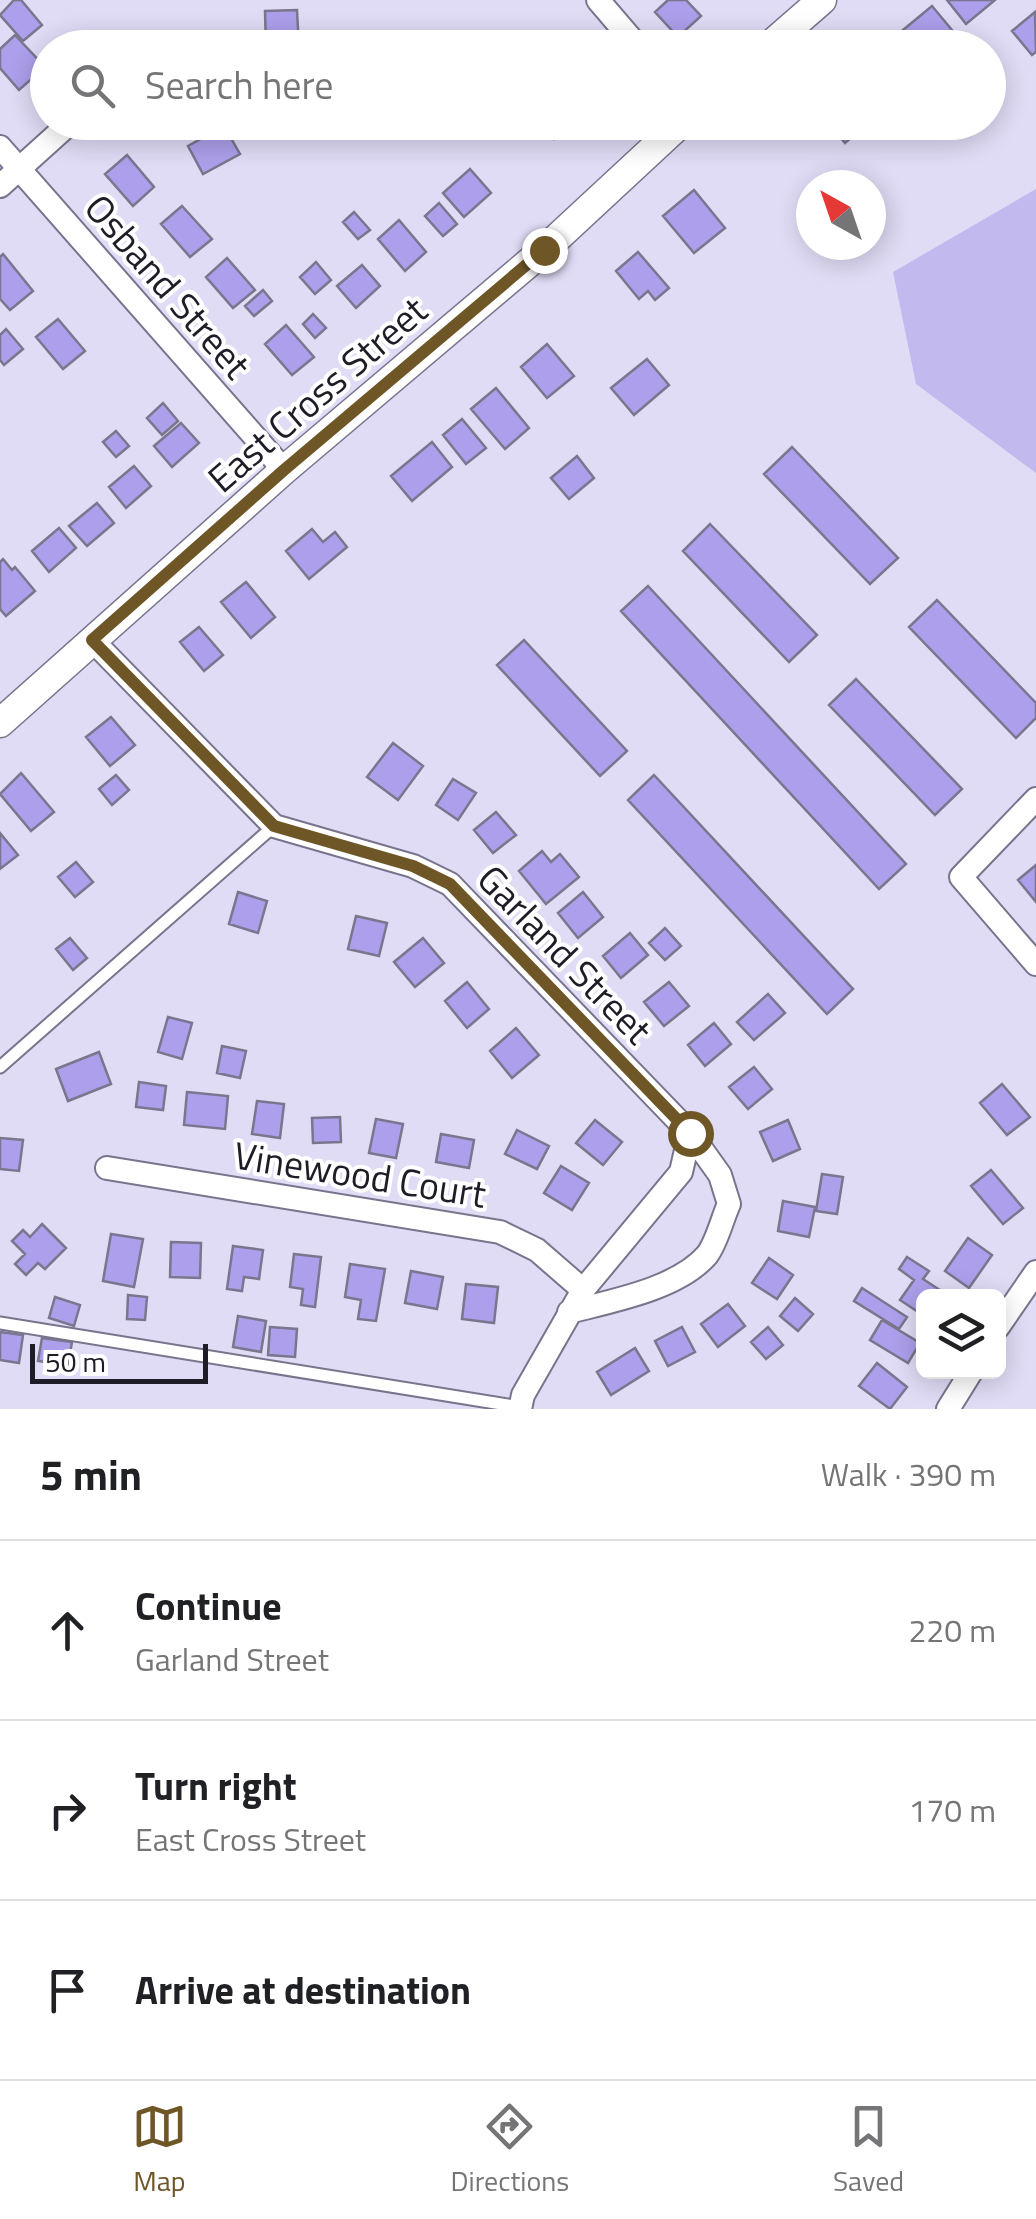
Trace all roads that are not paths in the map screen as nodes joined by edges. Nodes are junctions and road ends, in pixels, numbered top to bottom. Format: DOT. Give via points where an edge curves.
graph roads {
  1 [pos="598,0"];
  2 [pos="822,0"];
  3 [pos="624,30"];
  4 [pos="788,30"];
  5 [pos="52,140"];
  6 [pos="663,140"];
  7 [pos="0,148"];
  8 [pos="19,169"];
  9 [pos="0,186"];
  10 [pos="284,470"];
  11 [pos="92,640"];
  12 [pos="0,722"];
  13 [pos="1036,799"];
  14 [pos="274,826"];
  15 [pos="1036,964"];
  16 [pos="0,1066"];
  17 [pos="690,1133"];
  18 [pos="108,1168"];
  19 [pos="1036,1272"];
  20 [pos="583,1290"];
  21 [pos="570,1312"];
  22 [pos="1006,1315"];
  23 [pos="0,1322"];
  24 [pos="967,1379"];
  25 [pos="520,1408"];
  26 [pos="948,1409"];
  1 -- 3 [label="street"];
  2 -- 4 [label="street"];
  5 -- 8 [label="street"];
  6 -- 10 [label="street, East Cross Street"];
  7 -- 8 [label="street, Osband Street"];
  8 -- 9 [label="street"];
  8 -- 10 [label="street, Osband Street"];
  10 -- 11 [label="street, East Cross Street"];
  11 -- 12 [label="street, East Cross Street"];
  11 -- 14 [label="street, Garland Street"];
  13 -- 15 [label="street" via="961,877"];
  14 -- 16 [label="lane"];
  14 -- 17 [label="street, Garland Street" via="413,866 450,884"];
  17 -- 20 [label="street" via="680,1172"];
  17 -- 21 [label="street, Garland Street" via="720,1176 729,1204 707,1254 676,1277"];
  18 -- 20 [label="street, Vinewood Court" via="500,1232 538,1250"];
  19 -- 22 [label="street"];
  20 -- 21 [label="street"];
  21 -- 25 [label="street"];
  23 -- 25 [label="lane"];
  24 -- 26 [label="street"];
}
